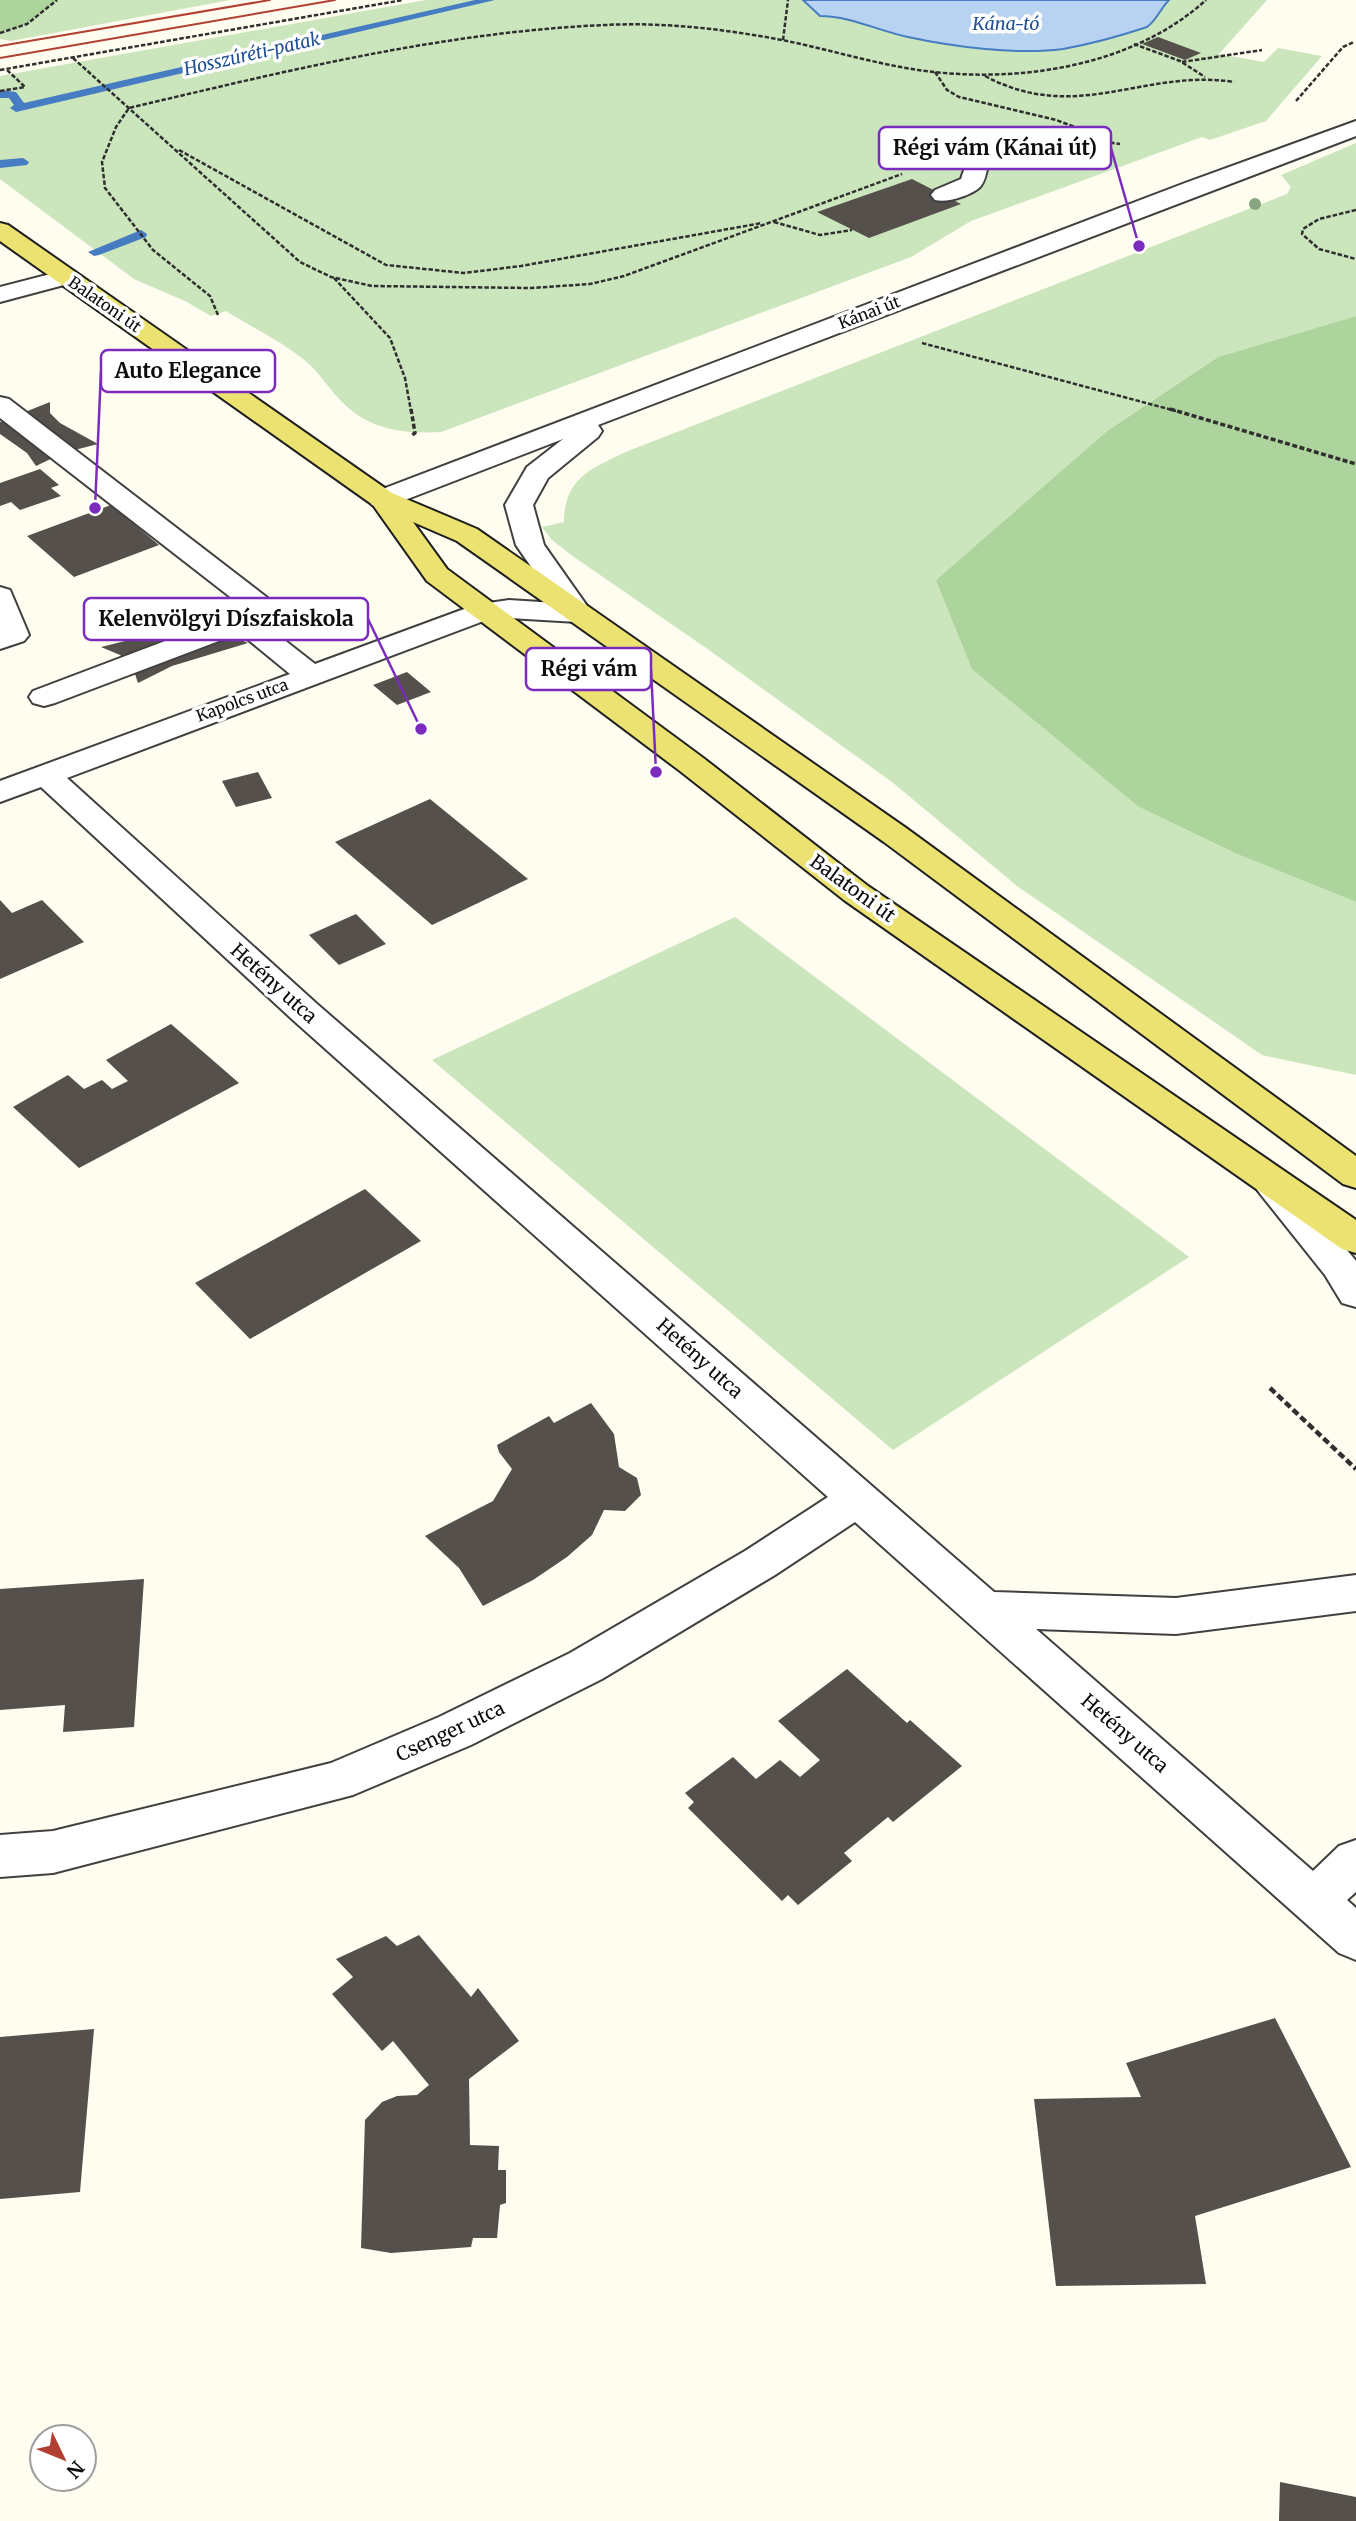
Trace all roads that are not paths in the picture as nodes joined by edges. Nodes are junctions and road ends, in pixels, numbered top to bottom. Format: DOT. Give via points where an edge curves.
graph roads {
  1 [pos="1356,128"];
  2 [pos="962,152"];
  3 [pos="943,195"];
  4 [pos="0,230"];
  5 [pos="66,277"];
  6 [pos="0,295"];
  7 [pos="621,406"];
  8 [pos="2,408"];
  9 [pos="382,499"];
  10 [pos="0,596"];
  11 [pos="485,611"];
  12 [pos="577,613"];
  13 [pos="244,622"];
  14 [pos="0,640"];
  15 [pos="310,675"];
  16 [pos="44,697"];
  17 [pos="46,775"];
  18 [pos="0,792"];
  19 [pos="1356,1174"];
  20 [pos="1265,1175"];
  21 [pos="1356,1239"];
  22 [pos="1356,1293"];
  23 [pos="858,1499"];
  24 [pos="1356,1593"];
  25 [pos="986,1610"];
  26 [pos="0,1856"];
  27 [pos="1356,1861"];
  28 [pos="1315,1900"];
  29 [pos="1356,1938"];
  1 -- 7 [label="street, Kánai út"];
  2 -- 3 [label="street" via="977,166 971,183"];
  4 -- 5 [label="main road, Balatoni út"];
  5 -- 6 [label="street"];
  5 -- 9 [label="main road, Balatoni út"];
  7 -- 9 [label="street, Kánai út"];
  7 -- 12 [label="street" via="537,473 519,505 530,544"];
  8 -- 13 [label="street" via="268,612"];
  9 -- 11 [label="main road, Balatoni út" via="438,575"];
  9 -- 12 [label="main road, Balatoni út" via="467,535"];
  10 -- 14 [label="street" via="14,635"];
  11 -- 12 [label="street"];
  11 -- 15 [label="street, Kapolcs utca"];
  11 -- 20 [label="main road, Balatoni út" via="856,893"];
  12 -- 19 [label="main road, Balatoni út" via="895,835"];
  13 -- 15 [label="street"];
  13 -- 16 [label="street"];
  15 -- 17 [label="street, Kapolcs utca"];
  17 -- 18 [label="street, Kapolcs utca"];
  17 -- 23 [label="street, Hetény utca" via="305,1012"];
  20 -- 21 [label="main road, Balatoni út"];
  20 -- 22 [label="street" via="1339,1265"];
  23 -- 25 [label="street, Hetény utca"];
  23 -- 26 [label="street, Csenger utca" via="586,1666 455,1731 337,1781 53,1852"];
  24 -- 25 [label="street" via="1176,1616"];
  25 -- 28 [label="street, Hetény utca"];
  27 -- 28 [label="street"];
  28 -- 29 [label="street, Hetény utca"];
}
